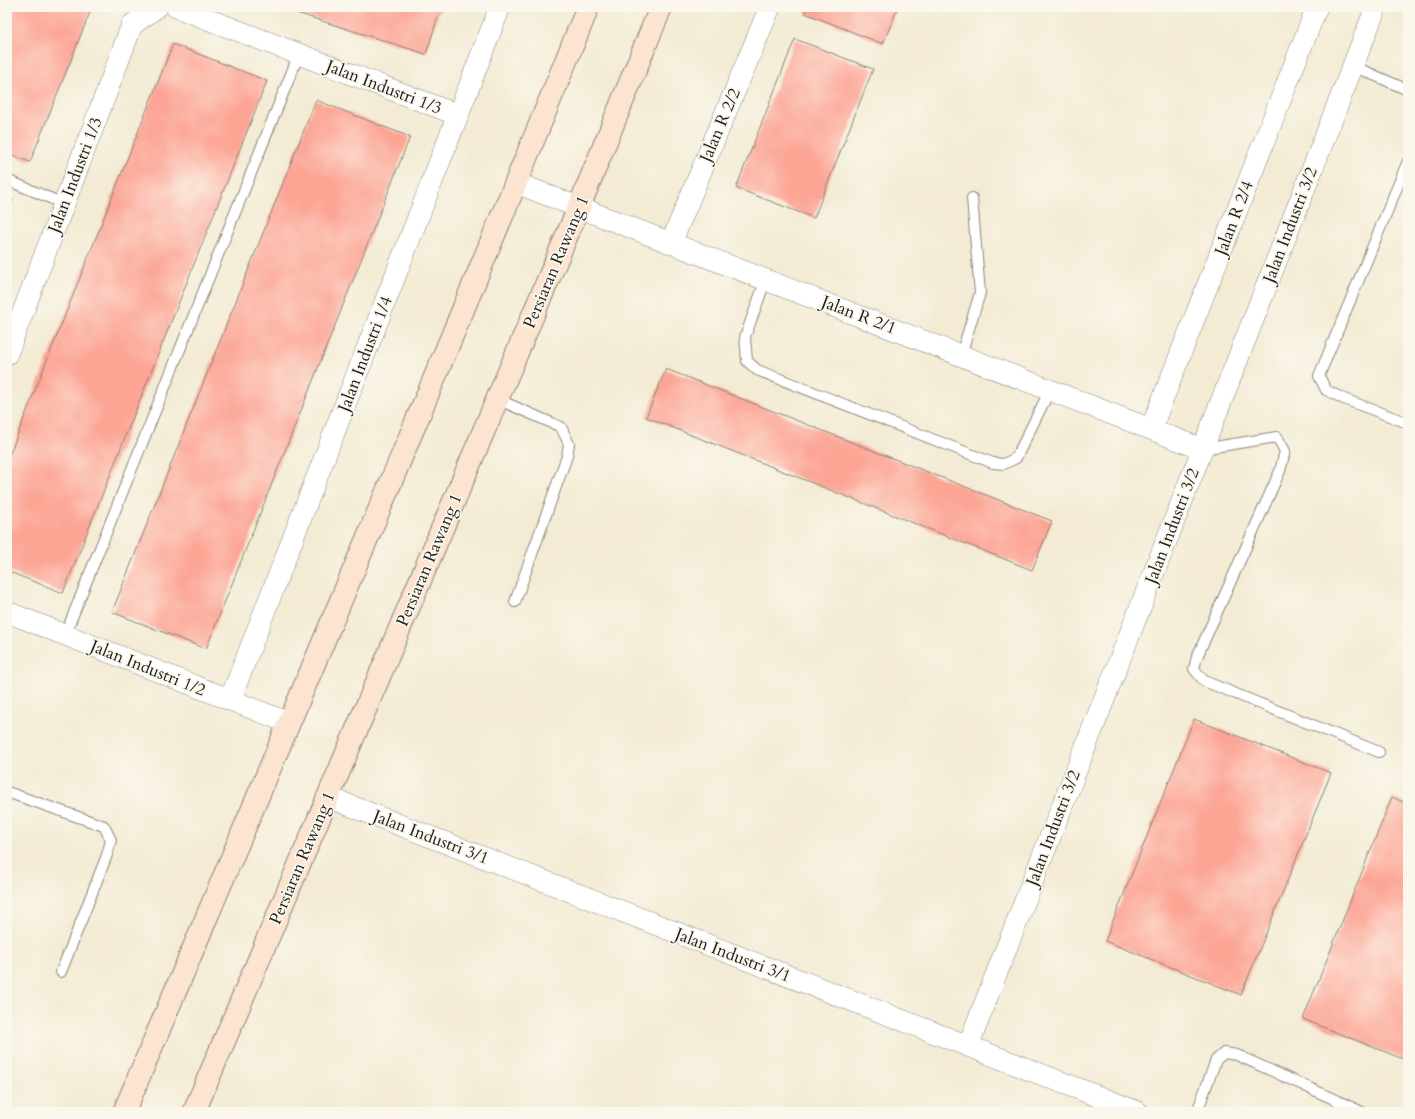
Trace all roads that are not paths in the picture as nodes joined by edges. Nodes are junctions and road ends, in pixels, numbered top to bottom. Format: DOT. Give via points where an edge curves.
graph roads {
  1 [pos="157,7"];
  2 [pos="176,7"];
  3 [pos="500,7"];
  4 [pos="588,7"];
  5 [pos="661,7"];
  6 [pos="770,7"];
  7 [pos="1317,7"];
  8 [pos="1376,7"];
  9 [pos="298,54"];
  10 [pos="1353,66"];
  11 [pos="1408,90"];
  12 [pos="458,115"];
  13 [pos="1408,161"];
  14 [pos="7,180"];
  15 [pos="516,183"];
  16 [pos="972,198"];
  17 [pos="64,204"];
  18 [pos="579,207"];
  19 [pos="671,243"];
  20 [pos="766,279"];
  21 [pos="7,354"];
  22 [pos="961,355"];
  23 [pos="1050,390"];
  24 [pos="497,399"];
  25 [pos="1408,423"];
  26 [pos="1151,429"];
  27 [pos="1202,449"];
  28 [pos="514,602"];
  29 [pos="7,612"];
  30 [pos="65,635"];
  31 [pos="230,700"];
  32 [pos="289,723"];
  33 [pos="1379,752"];
  34 [pos="7,792"];
  35 [pos="328,797"];
  36 [pos="61,972"];
  37 [pos="968,1046"];
  38 [pos="124,1112"];
  39 [pos="194,1112"];
  40 [pos="1138,1112"];
  41 [pos="1197,1112"];
  42 [pos="1362,1112"];
  1 -- 17 [label="street, Jalan Industri 1/3" via="132,25"];
  2 -- 9 [label="street, Jalan Industri 1/3"];
  3 -- 12 [label="street, Jalan Industri 1/4"];
  4 -- 15 [label="street"];
  5 -- 18 [label="street, Persiaran Rawang 1"];
  6 -- 19 [label="street, Jalan R 2/2"];
  7 -- 26 [label="street, Jalan R 2/4"];
  8 -- 10 [label="street, Jalan Industri 3/2"];
  9 -- 12 [label="street, Jalan Industri 1/3"];
  9 -- 30 [label="lane"];
  10 -- 11 [label="lane"];
  10 -- 27 [label="street, Jalan Industri 3/2"];
  12 -- 31 [label="street, Jalan Industri 1/4"];
  13 -- 25 [label="lane" via="1319,376 1326,390"];
  14 -- 17 [label="lane"];
  15 -- 18 [label="street, Jalan R 2/1"];
  15 -- 32 [label="street"];
  16 -- 22 [label="lane" via="980,293"];
  17 -- 21 [label="street, Jalan Industri 1/3"];
  18 -- 19 [label="street, Jalan R 2/1"];
  18 -- 24 [label="street, Persiaran Rawang 1"];
  19 -- 20 [label="street, Jalan R 2/1"];
  20 -- 22 [label="street, Jalan R 2/1"];
  20 -- 23 [label="lane" via="745,337 747,361 757,370 993,463 1004,464 1016,458"];
  22 -- 23 [label="street, Jalan R 2/1"];
  23 -- 26 [label="street, Jalan R 2/1"];
  24 -- 28 [label="lane" via="561,427 569,444 567,456"];
  24 -- 35 [label="street, Persiaran Rawang 1"];
  26 -- 27 [label="street, Jalan R 2/1"];
  27 -- 33 [label="lane" via="1277,438 1285,451 1280,471 1197,657 1194,669 1204,681"];
  27 -- 37 [label="street, Jalan Industri 3/2"];
  29 -- 30 [label="street, Jalan Industri 1/2"];
  30 -- 31 [label="street, Jalan Industri 1/2"];
  31 -- 32 [label="street, Jalan Industri 1/2"];
  32 -- 38 [label="street"];
  34 -- 36 [label="lane" via="104,826 111,840"];
  35 -- 37 [label="street, Jalan Industri 3/1"];
  35 -- 39 [label="street, Persiaran Rawang 1"];
  37 -- 40 [label="street, Jalan Industri 3/1"];
  41 -- 42 [label="lane" via="1216,1060 1224,1053 1237,1055"];
}
